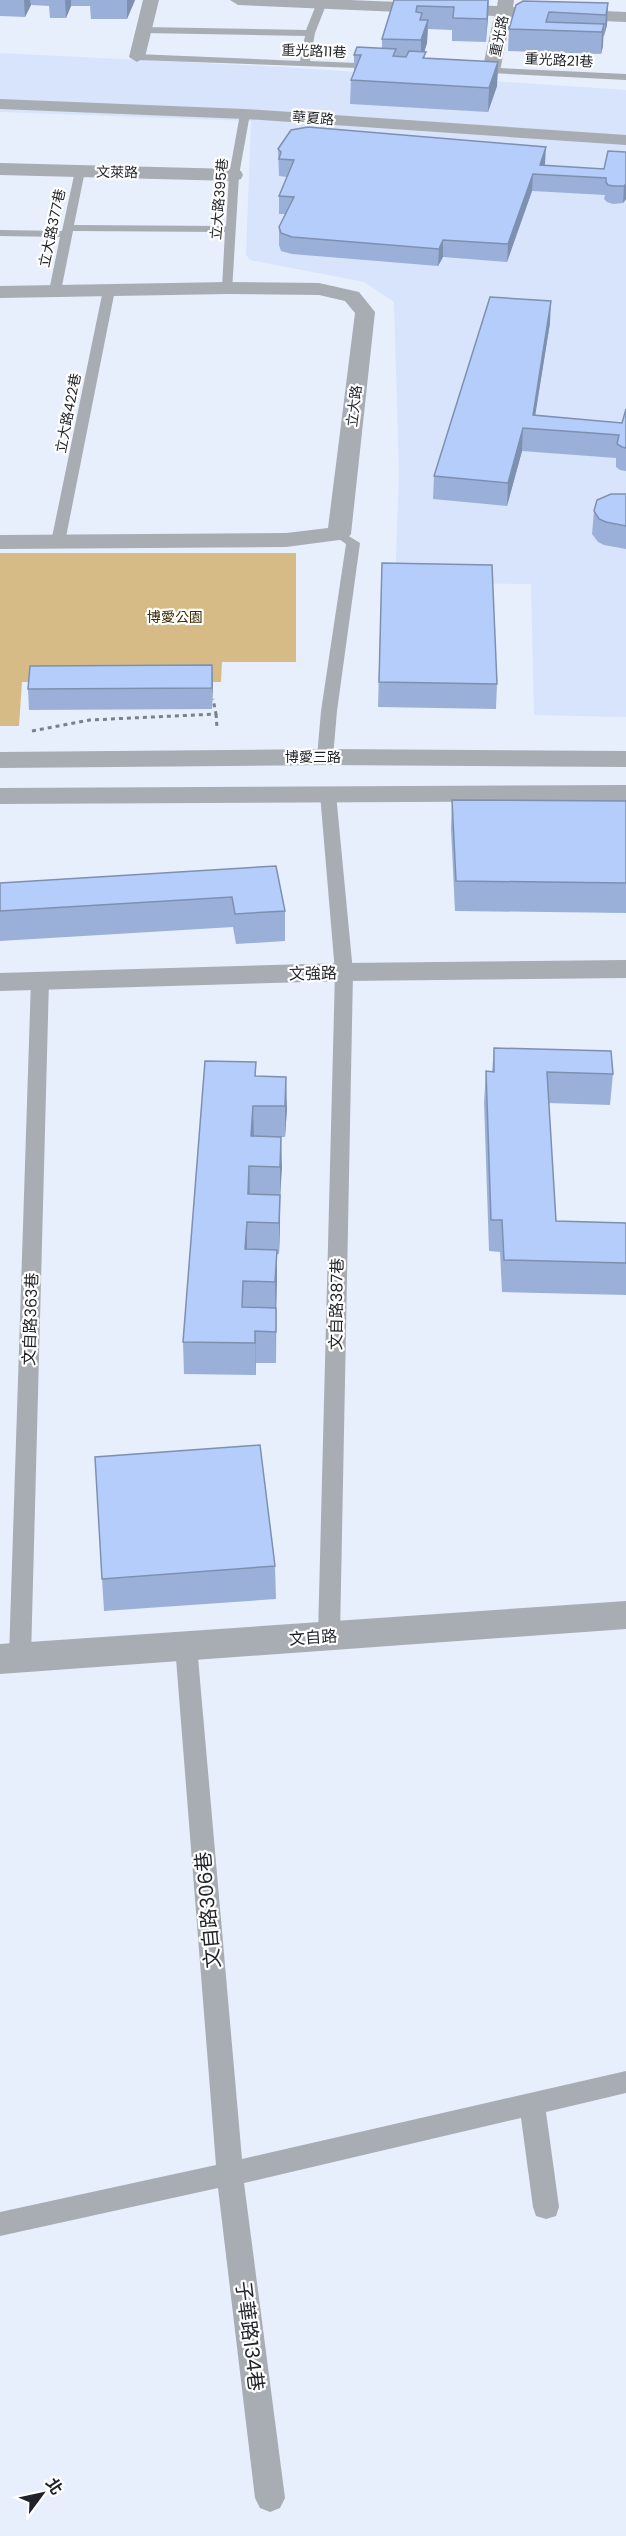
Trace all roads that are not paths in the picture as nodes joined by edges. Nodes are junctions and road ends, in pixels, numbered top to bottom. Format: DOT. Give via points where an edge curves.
graph roads {
  1 [pos="151,0"];
  2 [pos="238,0"];
  3 [pos="323,2"];
  4 [pos="505,6"];
  5 [pos="626,17"];
  6 [pos="144,30"];
  7 [pos="310,33"];
  8 [pos="137,57"];
  9 [pos="304,64"];
  10 [pos="386,67"];
  11 [pos="468,70"];
  12 [pos="491,71"];
  13 [pos="626,77"];
  14 [pos="0,95"];
  15 [pos="0,104"];
  16 [pos="245,114"];
  17 [pos="626,129"];
  18 [pos="581,131"];
  19 [pos="626,140"];
  20 [pos="0,169"];
  21 [pos="80,171"];
  22 [pos="234,175"];
  23 [pos="231,229"];
  24 [pos="67,231"];
  25 [pos="0,232"];
  26 [pos="228,288"];
  27 [pos="109,290"];
  28 [pos="55,291"];
  29 [pos="0,292"];
  30 [pos="339,534"];
  31 [pos="0,542"];
  32 [pos="58,542"];
  33 [pos="325,757"];
  34 [pos="626,759"];
  35 [pos="0,760"];
  36 [pos="626,793"];
  37 [pos="328,794"];
  38 [pos="0,796"];
  39 [pos="626,969"];
  40 [pos="344,972"];
  41 [pos="40,980"];
  42 [pos="0,982"];
  43 [pos="626,1615"];
  44 [pos="329,1636"];
  45 [pos="186,1646"];
  46 [pos="10,1658"];
  47 [pos="626,2082"];
  48 [pos="532,2103"];
  49 [pos="230,2174"];
  50 [pos="546,2207"];
  51 [pos="0,2224"];
  52 [pos="270,2498"];
  1 -- 6 [label="street"];
  2 -- 3 [label="street"];
  3 -- 4 [label="street"];
  3 -- 7 [label="lane"];
  4 -- 5 [label="street"];
  4 -- 12 [label="street, 重光路"];
  6 -- 7 [label="lane"];
  6 -- 8 [label="street"];
  7 -- 9 [label="lane"];
  8 -- 9 [label="lane, 重光路11巷"];
  9 -- 10 [label="lane, 重光路11巷"];
  11 -- 12 [label="lane"];
  12 -- 13 [label="lane, 重光路21巷"];
  14 -- 18 [label="street, 華夏路" via="234,103"];
  15 -- 16 [label="street, 華夏路"];
  16 -- 18 [label="street, 華夏路"];
  16 -- 22 [label="lane, 立大路395巷"];
  17 -- 18 [label="street, 華夏路"];
  18 -- 19 [label="street, 華夏路"];
  20 -- 21 [label="street, 文萊路"];
  21 -- 22 [label="street, 文萊路"];
  21 -- 24 [label="lane, 立大路377巷"];
  22 -- 23 [label="lane, 立大路395巷"];
  23 -- 24 [label="lane"];
  23 -- 26 [label="lane, 立大路395巷"];
  24 -- 25 [label="lane"];
  24 -- 28 [label="lane, 立大路377巷"];
  26 -- 27 [label="street, 立大路"];
  26 -- 30 [label="street, 立大路" via="319,289 352,296 365,312"];
  27 -- 28 [label="street, 立大路"];
  27 -- 32 [label="lane, 立大路422巷"];
  28 -- 29 [label="street, 立大路"];
  30 -- 32 [label="street" via="286,540"];
  30 -- 33 [label="lane" via="353,543"];
  31 -- 32 [label="street"];
  33 -- 34 [label="street, 博愛三路"];
  33 -- 35 [label="street, 博愛三路"];
  36 -- 37 [label="street"];
  37 -- 38 [label="street"];
  37 -- 40 [label="lane, 文自路387巷"];
  39 -- 40 [label="street, 文強路"];
  40 -- 41 [label="street, 文強路"];
  40 -- 44 [label="lane, 文自路387巷"];
  41 -- 42 [label="street, 文強路"];
  41 -- 46 [label="lane, 文自路363巷"];
  43 -- 44 [label="street, 文自路"];
  44 -- 45 [label="street, 文自路"];
  45 -- 46 [label="street, 文自路"];
  45 -- 49 [label="lane, 文自路306巷"];
  47 -- 48 [label="lane"];
  48 -- 49 [label="lane"];
  48 -- 50 [label="lane"];
  49 -- 51 [label="lane"];
  49 -- 52 [label="lane, 子華路134巷"];
}
